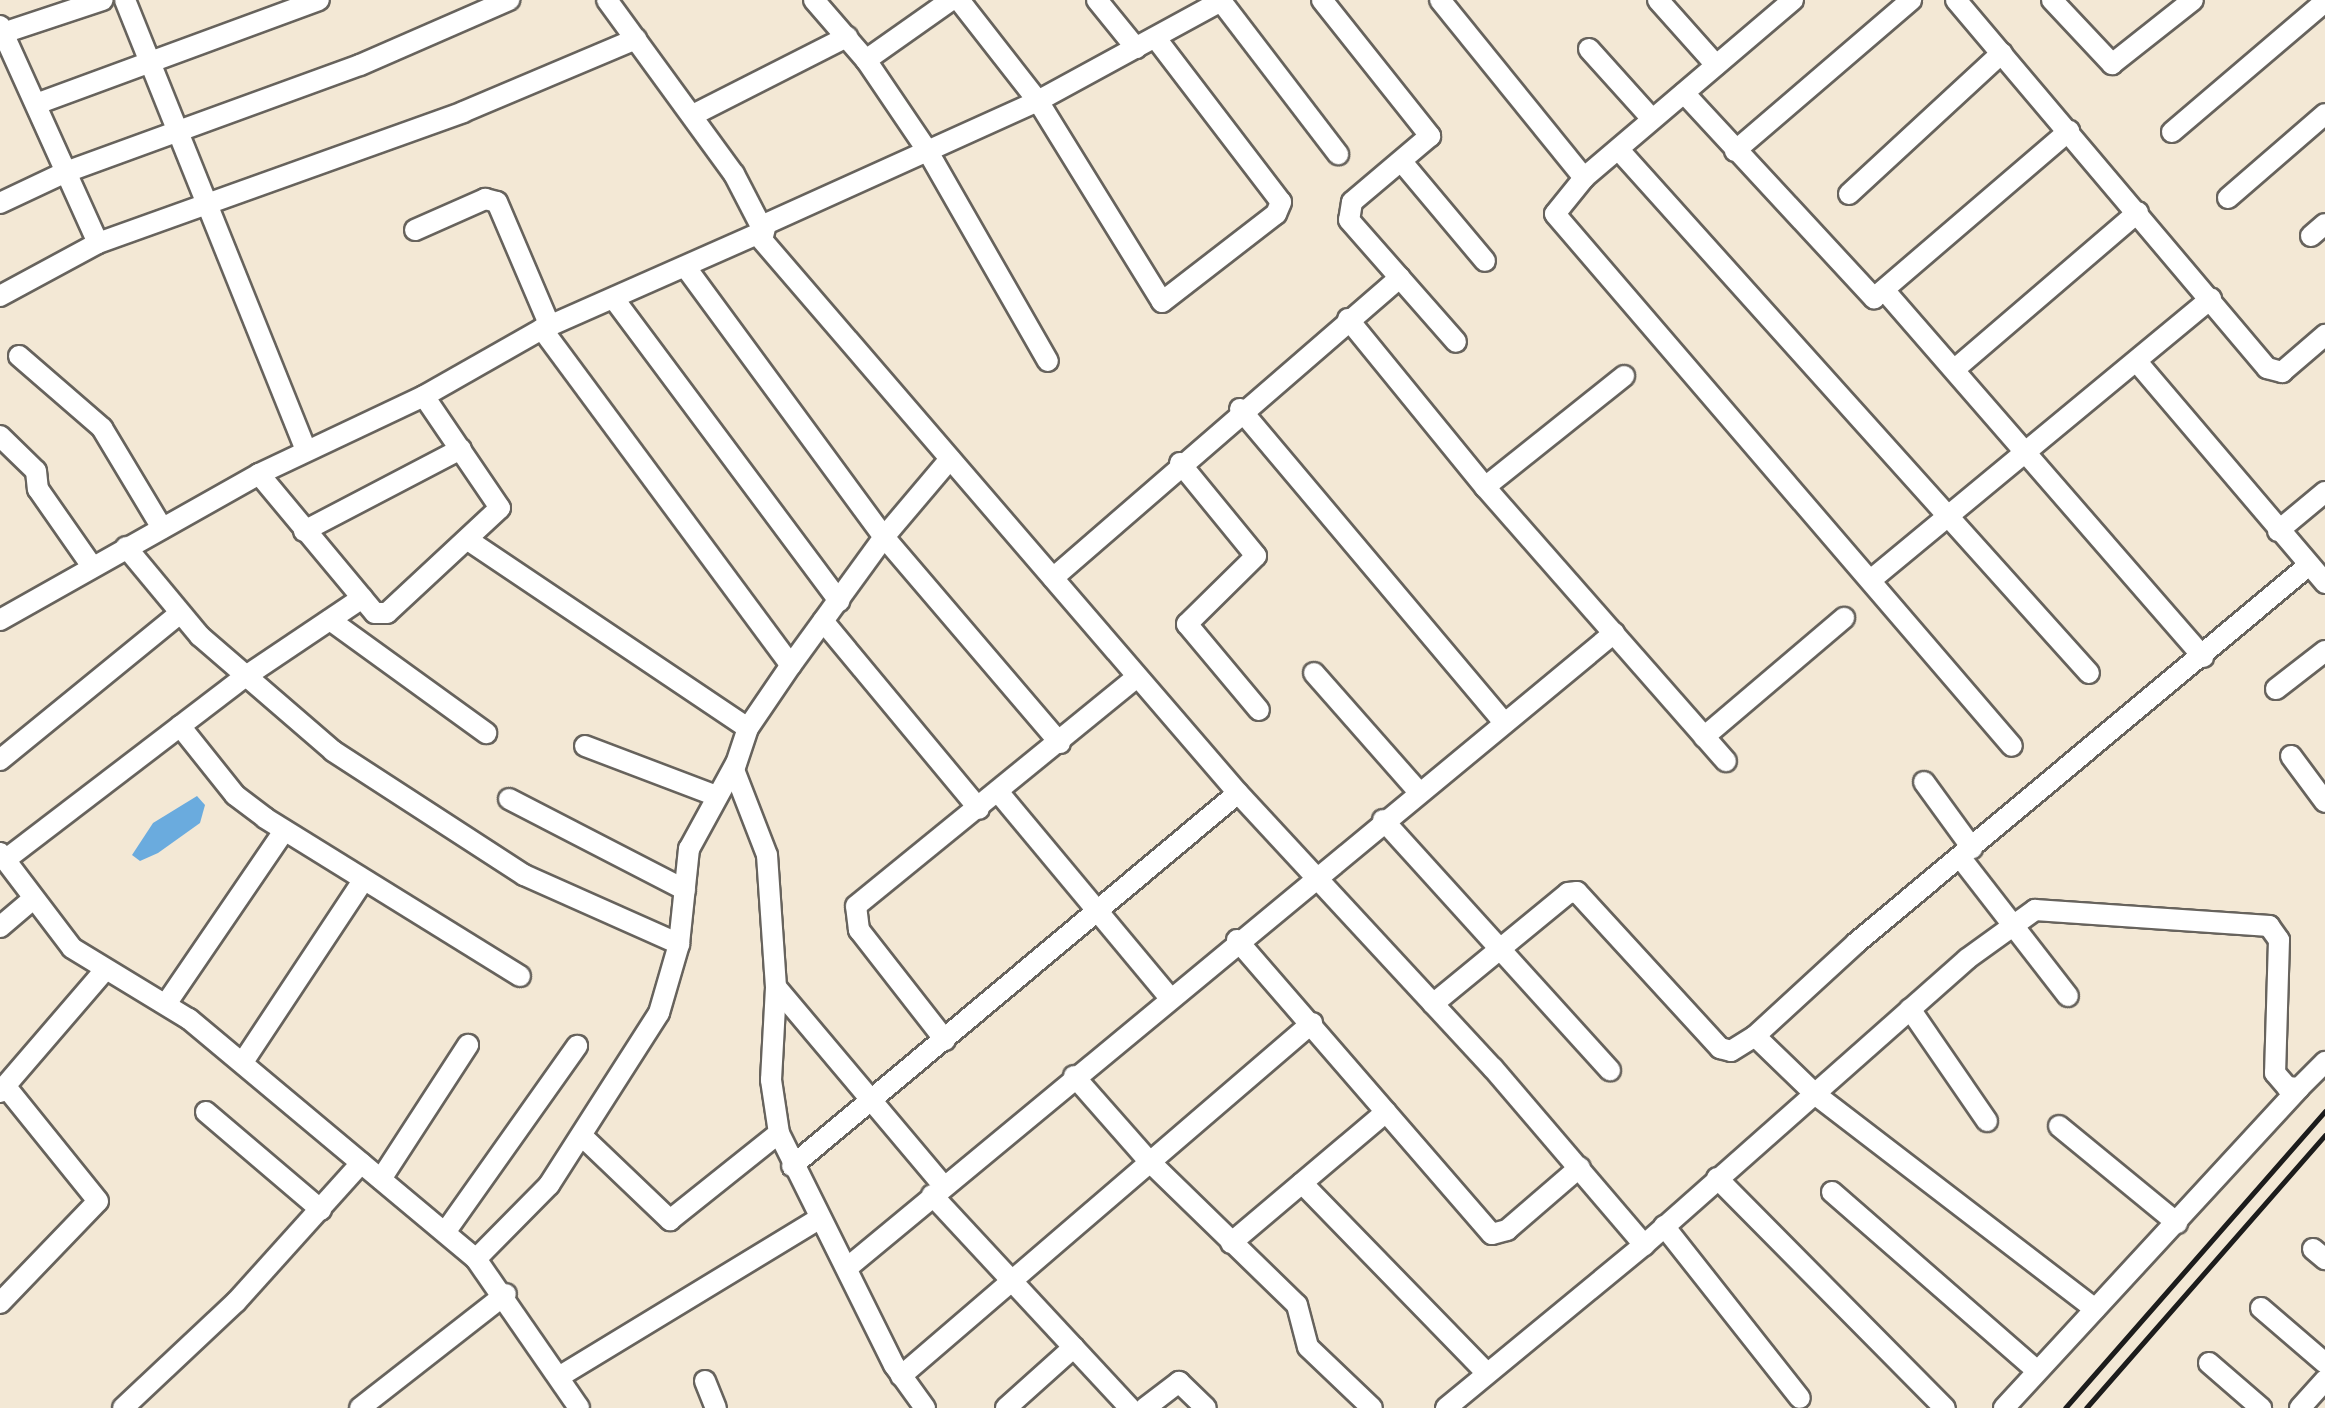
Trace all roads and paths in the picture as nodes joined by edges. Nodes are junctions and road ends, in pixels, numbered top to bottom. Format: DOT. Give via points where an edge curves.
graph roads {
  1 [pos="102,0"];
  2 [pos="125,0"];
  3 [pos="318,0"];
  4 [pos="509,0"];
  5 [pos="607,0"];
  6 [pos="814,0"];
  7 [pos="951,0"];
  8 [pos="959,0"];
  9 [pos="1096,0"];
  10 [pos="1322,0"];
  11 [pos="1440,0"];
  12 [pos="1658,0"];
  13 [pos="1793,0"];
  14 [pos="1911,0"];
  15 [pos="1956,0"];
  16 [pos="2052,0"];
  17 [pos="2193,0"];
  18 [pos="1222,1"];
  19 [pos="2325,2"];
  20 [pos="1,30"];
  21 [pos="847,38"];
  22 [pos="636,39"];
  23 [pos="1157,40"];
  24 [pos="1136,48"];
  25 [pos="1588,50"];
  26 [pos="2002,53"];
  27 [pos="866,60"];
  28 [pos="152,63"];
  29 [pos="1716,65"];
  30 [pos="1684,93"];
  31 [pos="1038,102"];
  32 [pos="39,103"];
  33 [pos="2325,114"];
  34 [pos="693,116"];
  35 [pos="1652,119"];
  36 [pos="2070,130"];
  37 [pos="2172,132"];
  38 [pos="178,133"];
  39 [pos="927,150"];
  40 [pos="1619,150"];
  41 [pos="1735,152"];
  42 [pos="1338,154"];
  43 [pos="1402,162"];
  44 [pos="66,172"];
  45 [pos="1584,178"];
  46 [pos="1849,194"];
  47 [pos="2228,198"];
  48 [pos="206,203"];
  49 [pos="0,204"];
  50 [pos="2138,212"];
  51 [pos="415,230"];
  52 [pos="761,231"];
  53 [pos="98,243"];
  54 [pos="1486,261"];
  55 [pos="687,269"];
  56 [pos="1400,277"];
  57 [pos="1885,291"];
  58 [pos="0,296"];
  59 [pos="614,299"];
  60 [pos="2211,299"];
  61 [pos="1348,319"];
  62 [pos="546,328"];
  63 [pos="2325,335"];
  64 [pos="1456,342"];
  65 [pos="19,356"];
  66 [pos="1048,361"];
  67 [pos="2138,362"];
  68 [pos="1954,369"];
  69 [pos="1624,376"];
  70 [pos="424,396"];
  71 [pos="1240,409"];
  72 [pos="0,436"];
  73 [pos="461,449"];
  74 [pos="306,450"];
  75 [pos="2030,452"];
  76 [pos="950,459"];
  77 [pos="1180,463"];
  78 [pos="259,474"];
  79 [pos="1485,487"];
  80 [pos="2325,492"];
  81 [pos="1952,517"];
  82 [pos="162,528"];
  83 [pos="304,531"];
  84 [pos="2278,531"];
  85 [pos="884,537"];
  86 [pos="468,540"];
  87 [pos="126,548"];
  88 [pos="2309,565"];
  89 [pos="91,566"];
  90 [pos="1052,578"];
  91 [pos="1872,580"];
  92 [pos="2325,583"];
  93 [pos="362,598"];
  94 [pos="839,601"];
  95 [pos="178,614"];
  96 [pos="1844,618"];
  97 [pos="0,620"];
  98 [pos="330,620"];
  99 [pos="823,621"];
  100 [pos="1614,633"];
  101 [pos="2325,651"];
  102 [pos="2204,657"];
  103 [pos="791,665"];
  104 [pos="2090,673"];
  105 [pos="1314,674"];
  106 [pos="246,676"];
  107 [pos="1137,678"];
  108 [pos="2276,689"];
  109 [pos="1259,710"];
  110 [pos="1504,723"];
  111 [pos="180,726"];
  112 [pos="748,728"];
  113 [pos="486,732"];
  114 [pos="1704,737"];
  115 [pos="1060,743"];
  116 [pos="585,746"];
  117 [pos="2012,746"];
  118 [pos="2291,756"];
  119 [pos="0,760"];
  120 [pos="1726,762"];
  121 [pos="736,763"];
  122 [pos="1924,782"];
  123 [pos="1418,792"];
  124 [pos="1000,794"];
  125 [pos="1238,794"];
  126 [pos="714,795"];
  127 [pos="509,799"];
  128 [pos="2325,802"];
  129 [pos="980,810"];
  130 [pos="1383,820"];
  131 [pos="284,831"];
  132 [pos="1966,852"];
  133 [pos="3,857"];
  134 [pos="1312,877"];
  135 [pos="362,882"];
  136 [pos="685,890"];
  137 [pos="33,900"];
  138 [pos="1097,912"];
  139 [pos="2014,926"];
  140 [pos="0,927"];
  141 [pos="1237,940"];
  142 [pos="679,944"];
  143 [pos="1498,948"];
  144 [pos="104,971"];
  145 [pos="520,976"];
  146 [pos="776,987"];
  147 [pos="2068,996"];
  148 [pos="1168,998"];
  149 [pos="166,1004"];
  150 [pos="1433,1004"];
  151 [pos="1910,1009"];
  152 [pos="1312,1023"];
  153 [pos="1755,1036"];
  154 [pos="945,1040"];
  155 [pos="468,1045"];
  156 [pos="577,1046"];
  157 [pos="243,1062"];
  158 [pos="2325,1062"];
  159 [pos="1610,1070"];
  160 [pos="1074,1076"];
  161 [pos="2299,1088"];
  162 [pos="3,1090"];
  163 [pos="1814,1094"];
  164 [pos="872,1100"];
  165 [pos="206,1112"];
  166 [pos="1386,1112"];
  167 [pos="1987,1120"];
  168 [pos="2059,1126"];
  169 [pos="779,1133"];
  170 [pos="582,1136"];
  171 [pos="1148,1161"];
  172 [pos="361,1163"];
  173 [pos="792,1166"];
  174 [pos="1580,1167"];
  175 [pos="1717,1178"];
  176 [pos="381,1179"];
  177 [pos="1302,1183"];
  178 [pos="938,1190"];
  179 [pos="1832,1192"];
  180 [pos="321,1210"];
  181 [pos="820,1218"];
  182 [pos="2177,1223"];
  183 [pos="1664,1226"];
  184 [pos="446,1231"];
  185 [pos="1231,1242"];
  186 [pos="1644,1244"];
  187 [pos="476,1259"];
  188 [pos="847,1268"];
  189 [pos="1012,1281"];
  190 [pos="506,1294"];
  191 [pos="0,1304"];
  192 [pos="2262,1308"];
  193 [pos="2095,1309"];
  194 [pos="1074,1347"];
  195 [pos="2325,1362"];
  196 [pos="2209,1363"];
  197 [pos="2038,1371"];
  198 [pos="1487,1373"];
  199 [pos="562,1375"];
  200 [pos="901,1376"];
  201 [pos="705,1380"];
  202 [pos="2325,1381"];
  203 [pos="1800,1398"];
  204 [pos="123,1408"];
  205 [pos="360,1408"];
  206 [pos="579,1408"];
  207 [pos="716,1408"];
  208 [pos="925,1408"];
  209 [pos="1006,1408"];
  210 [pos="1130,1408"];
  211 [pos="1144,1408"];
  212 [pos="1206,1408"];
  213 [pos="1372,1408"];
  214 [pos="1446,1408"];
  215 [pos="1945,1408"];
  216 [pos="2004,1408"];
  217 [pos="2261,1408"];
  218 [pos="2300,1408"];
  1 -- 20 [label="street"];
  2 -- 28 [label="street"];
  3 -- 28 [label="street"];
  4 -- 38 [label="street"];
  5 -- 22 [label="street"];
  6 -- 21 [label="street"];
  7 -- 27 [label="street"];
  8 -- 31 [label="street"];
  9 -- 24 [label="street"];
  10 -- 43 [label="street" via="1429,130 1428,142"];
  11 -- 45 [label="street"];
  12 -- 29 [label="street"];
  13 -- 29 [label="street"];
  14 -- 41 [label="street"];
  15 -- 26 [label="street"];
  16 -- 17 [label="street" via="2112,64"];
  18 -- 23 [label="street"];
  18 -- 42 [label="street"];
  19 -- 37 [label="street"];
  20 -- 32 [label="street"];
  21 -- 27 [label="street"];
  21 -- 34 [label="street"];
  22 -- 34 [label="street"];
  22 -- 48 [label="street" via="463,112"];
  23 -- 24 [label="street"];
  23 -- 31 [label="street" via="1281,202 1276,214 1170,298 1162,302 1152,294"];
  24 -- 31 [label="street"];
  25 -- 35 [label="street"];
  26 -- 36 [label="street"];
  26 -- 46 [label="street"];
  27 -- 39 [label="street"];
  28 -- 32 [label="street"];
  28 -- 38 [label="street"];
  29 -- 30 [label="street"];
  30 -- 35 [label="street"];
  30 -- 41 [label="street"];
  31 -- 39 [label="street"];
  32 -- 44 [label="street"];
  33 -- 47 [label="street"];
  34 -- 52 [label="street"];
  35 -- 40 [label="street"];
  36 -- 50 [label="street"];
  36 -- 57 [label="street"];
  38 -- 44 [label="street"];
  38 -- 48 [label="street"];
  39 -- 52 [label="street"];
  39 -- 66 [label="street"];
  40 -- 45 [label="street"];
  40 -- 81 [label="street"];
  41 -- 57 [label="street" via="1867,297"];
  43 -- 54 [label="street"];
  43 -- 56 [label="street" via="1347,212"];
  44 -- 49 [label="street"];
  44 -- 53 [label="street"];
  45 -- 91 [label="street" via="1554,208 1558,218"];
  48 -- 53 [label="street"];
  48 -- 74 [label="street"];
  50 -- 60 [label="street"];
  50 -- 68 [label="street"];
  51 -- 62 [label="street" via="485,199 498,202"];
  52 -- 55 [label="street"];
  52 -- 76 [label="street"];
  53 -- 58 [label="street"];
  55 -- 59 [label="street"];
  55 -- 85 [label="street"];
  56 -- 61 [label="street"];
  56 -- 64 [label="street"];
  57 -- 68 [label="street"];
  59 -- 62 [label="street"];
  59 -- 94 [label="street"];
  60 -- 63 [label="street" via="2274,372 2290,368"];
  60 -- 67 [label="street"];
  61 -- 71 [label="street"];
  61 -- 79 [label="street"];
  62 -- 70 [label="street"];
  62 -- 103 [label="street"];
  65 -- 82 [label="street" via="102,428"];
  67 -- 75 [label="street"];
  67 -- 84 [label="street"];
  68 -- 75 [label="street"];
  69 -- 79 [label="street"];
  70 -- 73 [label="street"];
  70 -- 74 [label="street"];
  71 -- 77 [label="street"];
  71 -- 110 [label="street"];
  72 -- 89 [label="street" via="36,471 38,489"];
  73 -- 83 [label="street"];
  73 -- 86 [label="street" via="500,508"];
  74 -- 78 [label="street"];
  75 -- 81 [label="street"];
  75 -- 102 [label="street"];
  76 -- 85 [label="street"];
  76 -- 90 [label="street"];
  77 -- 90 [label="street"];
  77 -- 109 [label="street" via="1256,556 1187,624"];
  78 -- 82 [label="street"];
  78 -- 83 [label="street"];
  79 -- 100 [label="street"];
  80 -- 84 [label="street"];
  81 -- 91 [label="street"];
  81 -- 104 [label="street"];
  82 -- 87 [label="street"];
  83 -- 93 [label="street"];
  84 -- 88 [label="street"];
  85 -- 94 [label="street"];
  85 -- 115 [label="street"];
  86 -- 93 [label="street" via="387,613 378,615"];
  86 -- 112 [label="street"];
  87 -- 89 [label="street"];
  87 -- 95 [label="street"];
  88 -- 92 [label="street"];
  88 -- 102 [label="street"];
  89 -- 97 [label="street"];
  90 -- 107 [label="street"];
  91 -- 117 [label="street"];
  93 -- 98 [label="street"];
  94 -- 99 [label="street"];
  95 -- 106 [label="street"];
  95 -- 119 [label="street"];
  96 -- 114 [label="street"];
  98 -- 106 [label="street"];
  98 -- 113 [label="street"];
  99 -- 103 [label="street"];
  99 -- 129 [label="street"];
  100 -- 110 [label="street"];
  100 -- 114 [label="street"];
  101 -- 108 [label="street"];
  102 -- 132 [label="street"];
  103 -- 112 [label="street"];
  105 -- 123 [label="street"];
  106 -- 111 [label="street"];
  106 -- 142 [label="street" via="332,751 480,848 594,911"];
  107 -- 115 [label="street"];
  107 -- 125 [label="street"];
  110 -- 123 [label="street"];
  111 -- 131 [label="street" via="236,795"];
  111 -- 133 [label="street"];
  112 -- 121 [label="street"];
  114 -- 120 [label="street"];
  115 -- 124 [label="street"];
  116 -- 126 [label="street"];
  118 -- 128 [label="street"];
  121 -- 126 [label="street"];
  121 -- 146 [label="street" via="767,855"];
  122 -- 132 [label="street"];
  123 -- 130 [label="street"];
  124 -- 129 [label="street"];
  124 -- 138 [label="street"];
  125 -- 134 [label="street"];
  125 -- 138 [label="street"];
  126 -- 136 [label="street" via="690,848"];
  127 -- 136 [label="street"];
  129 -- 154 [label="street" via="866,895 854,914 859,930"];
  130 -- 134 [label="street"];
  130 -- 143 [label="street"];
  131 -- 135 [label="street"];
  131 -- 149 [label="street"];
  132 -- 139 [label="street"];
  132 -- 153 [label="street"];
  133 -- 137 [label="street"];
  134 -- 141 [label="street"];
  134 -- 150 [label="street"];
  135 -- 145 [label="street"];
  135 -- 157 [label="street"];
  136 -- 142 [label="street"];
  137 -- 140 [label="street"];
  137 -- 144 [label="street" via="72,948"];
  138 -- 148 [label="street"];
  138 -- 154 [label="street"];
  139 -- 147 [label="street"];
  139 -- 151 [label="street"];
  139 -- 161 [label="street" via="2044,909 2270,926 2280,940 2275,1073 2287,1087"];
  141 -- 148 [label="street"];
  141 -- 152 [label="street"];
  142 -- 170 [label="street" via="659,1013"];
  143 -- 150 [label="street"];
  143 -- 153 [label="street" via="1568,893 1584,895 1720,1048 1731,1051"];
  143 -- 159 [label="street"];
  144 -- 149 [label="street"];
  144 -- 162 [label="street"];
  146 -- 164 [label="street"];
  146 -- 169 [label="street" via="771,1080"];
  148 -- 160 [label="street"];
  149 -- 157 [label="street"];
  150 -- 174 [label="street"];
  151 -- 163 [label="street"];
  151 -- 167 [label="street"];
  152 -- 166 [label="street"];
  152 -- 171 [label="street"];
  153 -- 163 [label="street"];
  154 -- 164 [label="street"];
  155 -- 176 [label="street"];
  156 -- 184 [label="street"];
  157 -- 172 [label="street"];
  158 -- 161 [label="street"];
  160 -- 171 [label="street"];
  160 -- 178 [label="street"];
  161 -- 182 [label="street"];
  162 -- 191 [label="street" via="98,1201"];
  163 -- 175 [label="street"];
  163 -- 193 [label="street"];
  164 -- 173 [label="street"];
  164 -- 178 [label="street"];
  165 -- 180 [label="street"];
  166 -- 174 [label="street" via="1492,1234 1508,1230"];
  166 -- 177 [label="street"];
  168 -- 182 [label="street"];
  169 -- 170 [label="street" via="670,1220"];
  169 -- 173 [label="street"];
  170 -- 187 [label="street" via="549,1185"];
  171 -- 185 [label="street"];
  171 -- 189 [label="street"];
  172 -- 176 [label="street"];
  172 -- 180 [label="street"];
  173 -- 181 [label="street"];
  174 -- 186 [label="street"];
  175 -- 183 [label="street"];
  175 -- 215 [label="street"];
  176 -- 184 [label="street"];
  177 -- 185 [label="street"];
  177 -- 198 [label="street"];
  178 -- 188 [label="street"];
  178 -- 189 [label="street"];
  179 -- 197 [label="street"];
  180 -- 204 [label="street" via="203,1336"];
  181 -- 188 [label="street"];
  181 -- 199 [label="street"];
  182 -- 193 [label="street"];
  183 -- 186 [label="street"];
  183 -- 203 [label="street"];
  184 -- 187 [label="street"];
  185 -- 213 [label="street" via="1297,1305 1308,1347"];
  186 -- 198 [label="street"];
  187 -- 190 [label="street"];
  188 -- 200 [label="street"];
  189 -- 194 [label="street"];
  189 -- 200 [label="street"];
  190 -- 199 [label="street"];
  190 -- 205 [label="street"];
  192 -- 195 [label="street"];
  193 -- 197 [label="street"];
  194 -- 209 [label="street"];
  194 -- 210 [label="street"];
  196 -- 217 [label="street"];
  197 -- 216 [label="street"];
  198 -- 214 [label="street"];
  199 -- 206 [label="street"];
  200 -- 208 [label="street"];
  201 -- 207 [label="street"];
  202 -- 218 [label="street"];
  211 -- 212 [label="street" via="1179,1382"];
}
